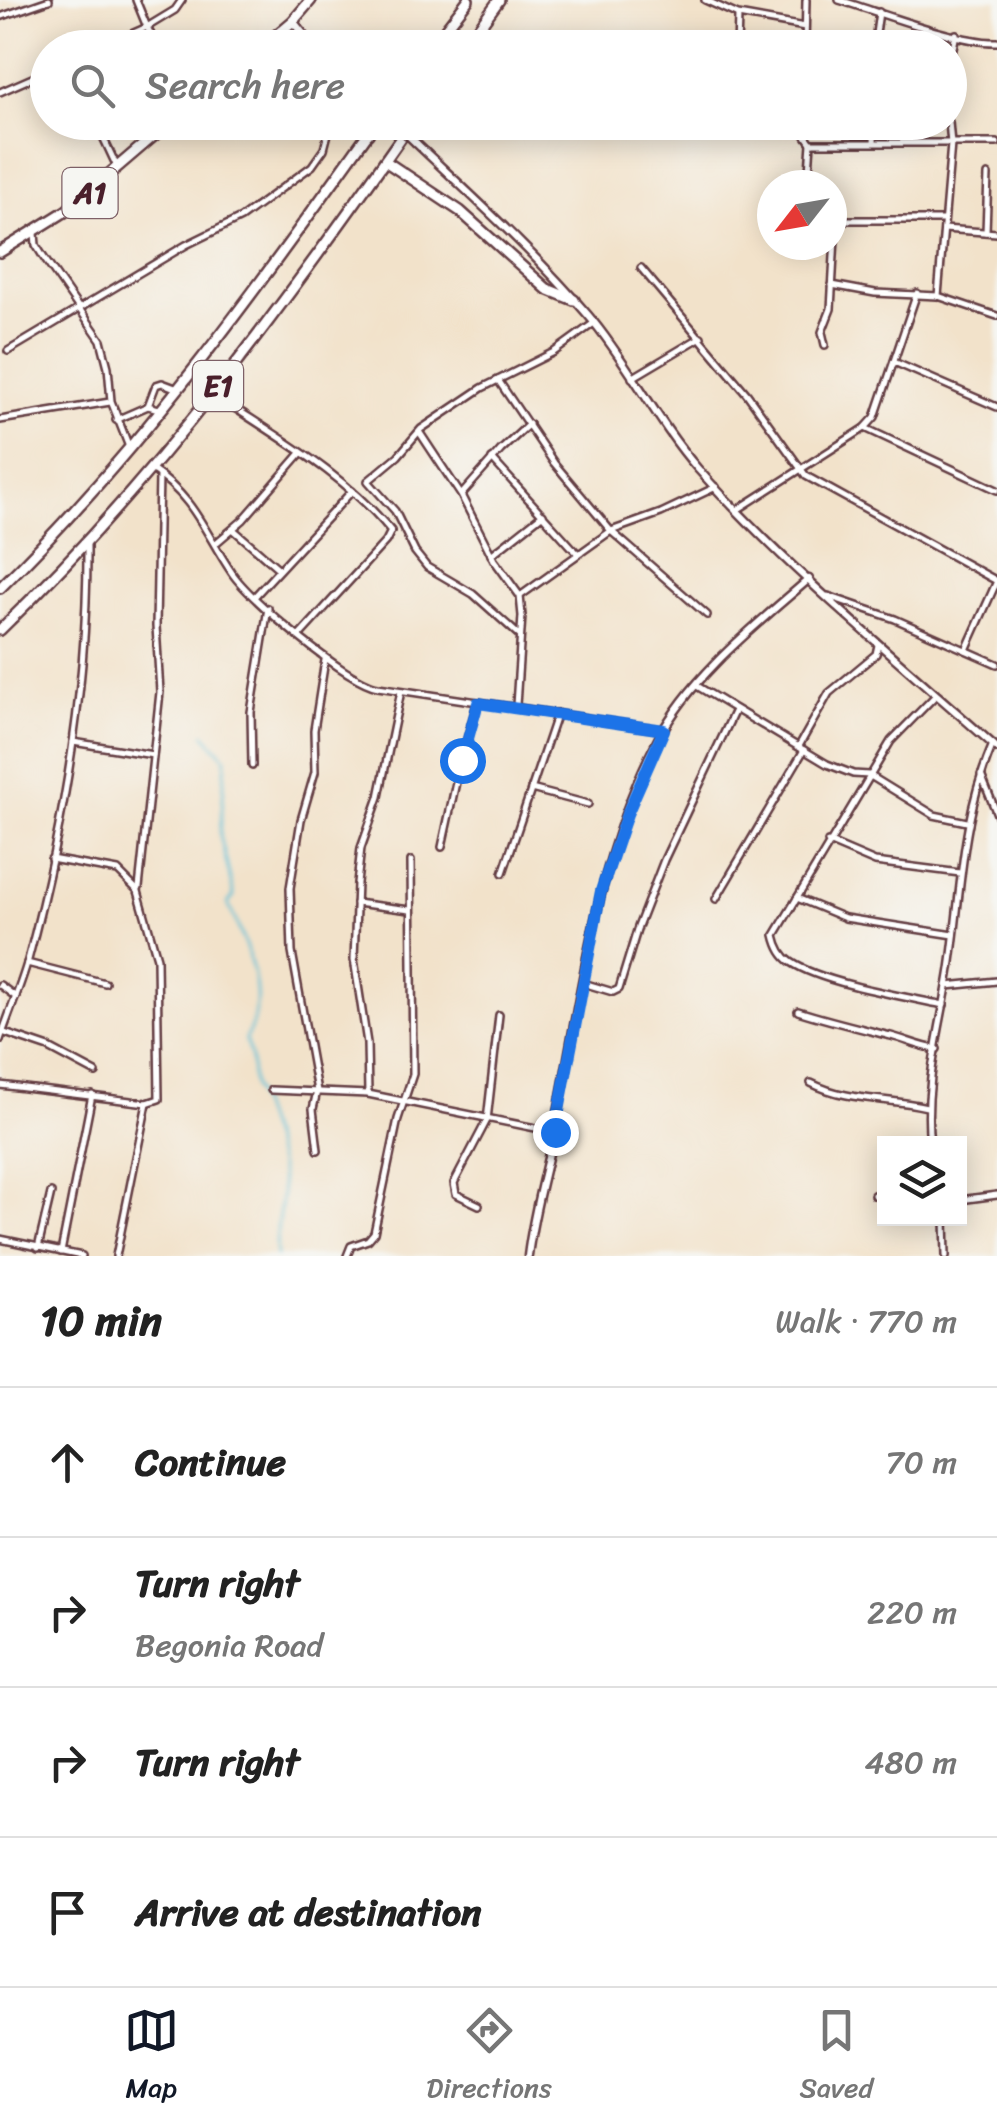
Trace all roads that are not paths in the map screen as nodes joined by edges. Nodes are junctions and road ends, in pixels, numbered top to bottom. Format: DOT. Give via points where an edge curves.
graph roads {
  1 [pos="49,0"];
  2 [pos="137,0"];
  3 [pos="182,0"];
  4 [pos="312,0"];
  5 [pos="468,0"];
  6 [pos="498,0"];
  7 [pos="704,0"];
  8 [pos="806,0"];
  9 [pos="839,0"];
  10 [pos="879,12"];
  11 [pos="738,15"];
  12 [pos="0,17"];
  13 [pos="293,22"];
  14 [pos="805,26"];
  15 [pos="147,27"];
  16 [pos="140,30"];
  17 [pos="149,30"];
  18 [pos="283,30"];
  19 [pos="300,30"];
  20 [pos="445,30"];
  21 [pos="477,30"];
  22 [pos="737,30"];
  23 [pos="805,30"];
  24 [pos="876,30"];
  25 [pos="942,30"];
  26 [pos="967,36"];
  27 [pos="997,42"];
  28 [pos="30,79"];
  29 [pos="0,92"];
  30 [pos="104,140"];
  31 [pos="150,140"];
  32 [pos="327,140"];
  33 [pos="364,140"];
  34 [pos="400,140"];
  35 [pos="413,140"];
  36 [pos="809,140"];
  37 [pos="950,140"];
  38 [pos="874,142"];
  39 [pos="811,143"];
  40 [pos="997,143"];
  41 [pos="950,144"];
  42 [pos="385,161"];
  43 [pos="118,169"];
  44 [pos="809,170"];
  45 [pos="988,174"];
  46 [pos="847,221"];
  47 [pos="944,225"];
  48 [pos="35,232"];
  49 [pos="986,232"];
  50 [pos="997,233"];
  51 [pos="0,252"];
  52 [pos="833,260"];
  53 [pos="641,268"];
  54 [pos="832,285"];
  55 [pos="918,293"];
  56 [pos="938,296"];
  57 [pos="574,300"];
  58 [pos="78,308"];
  59 [pos="997,316"];
  60 [pos="594,323"];
  61 [pos="701,337"];
  62 [pos="825,345"];
  63 [pos="8,351"];
  64 [pos="894,362"];
  65 [pos="632,378"];
  66 [pos="498,380"];
  67 [pos="178,389"];
  68 [pos="212,393"];
  69 [pos="111,402"];
  70 [pos="148,406"];
  71 [pos="997,407"];
  72 [pos="161,410"];
  73 [pos="0,420"];
  74 [pos="116,420"];
  75 [pos="529,424"];
  76 [pos="865,428"];
  77 [pos="420,433"];
  78 [pos="130,450"];
  79 [pos="301,453"];
  80 [pos="492,459"];
  81 [pos="799,469"];
  82 [pos="155,472"];
  83 [pos="716,487"];
  84 [pos="997,490"];
  85 [pos="352,492"];
  86 [pos="461,495"];
  87 [pos="738,510"];
  88 [pos="543,514"];
  89 [pos="234,530"];
  90 [pos="611,532"];
  91 [pos="87,543"];
  92 [pos="216,543"];
  93 [pos="578,554"];
  94 [pos="491,556"];
  95 [pos="278,569"];
  96 [pos="809,579"];
  97 [pos="997,581"];
  98 [pos="0,588"];
  99 [pos="255,596"];
  100 [pos="520,596"];
  101 [pos="827,596"];
  102 [pos="268,608"];
  103 [pos="707,616"];
  104 [pos="0,630"];
  105 [pos="300,635"];
  106 [pos="520,636"];
  107 [pos="878,643"];
  108 [pos="966,650"];
  109 [pos="325,660"];
  110 [pos="997,664"];
  111 [pos="697,686"];
  112 [pos="401,691"];
  113 [pos="936,694"];
  114 [pos="478,703"];
  115 [pos="516,706"];
  116 [pos="735,710"];
  117 [pos="557,713"];
  118 [pos="664,730"];
  119 [pos="72,742"];
  120 [pos="995,746"];
  121 [pos="802,748"];
  122 [pos="153,755"];
  123 [pos="252,766"];
  124 [pos="980,774"];
  125 [pos="869,776"];
  126 [pos="531,789"];
  127 [pos="588,804"];
  128 [pos="997,814"];
  129 [pos="967,822"];
  130 [pos="828,842"];
  131 [pos="442,847"];
  132 [pos="51,859"];
  133 [pos="410,861"];
  134 [pos="504,872"];
  135 [pos="960,873"];
  136 [pos="138,891"];
  137 [pos="797,898"];
  138 [pos="716,899"];
  139 [pos="356,904"];
  140 [pos="410,910"];
  141 [pos="954,936"];
  142 [pos="27,962"];
  143 [pos="997,981"];
  144 [pos="105,983"];
  145 [pos="583,983"];
  146 [pos="0,985"];
  147 [pos="947,986"];
  148 [pos="16,997"];
  149 [pos="944,1005"];
  150 [pos="798,1011"];
  151 [pos="499,1015"];
  152 [pos="1,1036"];
  153 [pos="937,1049"];
  154 [pos="96,1073"];
  155 [pos="811,1083"];
  156 [pos="0,1085"];
  157 [pos="271,1090"];
  158 [pos="317,1092"];
  159 [pos="368,1094"];
  160 [pos="92,1095"];
  161 [pos="403,1103"];
  162 [pos="147,1104"];
  163 [pos="927,1107"];
  164 [pos="487,1120"];
  165 [pos="555,1132"];
  166 [pos="929,1136"];
  167 [pos="318,1150"];
  168 [pos="50,1193"];
  169 [pos="874,1194"];
  170 [pos="877,1194"];
  171 [pos="997,1196"];
  172 [pos="967,1199"];
  173 [pos="479,1205"];
  174 [pos="945,1226"];
  175 [pos="0,1239"];
  176 [pos="38,1248"];
  177 [pos="61,1252"];
  178 [pos="82,1256"];
  179 [pos="116,1256"];
  180 [pos="346,1256"];
  181 [pos="528,1256"];
  182 [pos="946,1256"];
  1 -- 12 [label="street"];
  2 -- 15 [label="street"];
  3 -- 15 [label="street"];
  4 -- 13 [label="highway"];
  5 -- 20 [label="highway"];
  6 -- 21 [label="highway"];
  7 -- 11 [label="street"];
  8 -- 14 [label="street"];
  9 -- 10 [label="street"];
  10 -- 24 [label="street"];
  10 -- 25 [label="street"];
  11 -- 14 [label="street"];
  11 -- 22 [label="street"];
  13 -- 18 [label="highway"];
  13 -- 19 [label="main road"];
  14 -- 23 [label="street"];
  15 -- 16 [label="street"];
  15 -- 17 [label="street"];
  26 -- 27 [label="street"];
  28 -- 29 [label="street"];
  30 -- 43 [label="street"];
  31 -- 43 [label="highway, A1"];
  32 -- 58 [label="street" via="312,166 240,218"];
  33 -- 67 [label="highway, E1"];
  34 -- 42 [label="highway, E1"];
  35 -- 57 [label="main road, bridge"];
  36 -- 39 [label="street"];
  37 -- 41 [label="street"];
  38 -- 39 [label="street"];
  38 -- 41 [label="street"];
  39 -- 44 [label="street"];
  40 -- 41 [label="street"];
  41 -- 47 [label="street"];
  42 -- 57 [label="highway" via="460,211 547,289"];
  42 -- 68 [label="highway, E1"];
  43 -- 48 [label="highway, A1"];
  45 -- 49 [label="street"];
  46 -- 47 [label="street"];
  47 -- 49 [label="street"];
  47 -- 56 [label="street"];
  48 -- 51 [label="highway, A1"];
  48 -- 58 [label="street" via="36,246"];
  49 -- 50 [label="street"];
  52 -- 54 [label="street"];
  53 -- 61 [label="street"];
  54 -- 55 [label="street"];
  54 -- 62 [label="street"];
  55 -- 56 [label="street"];
  55 -- 64 [label="street"];
  56 -- 59 [label="street"];
  57 -- 60 [label="main road"];
  58 -- 63 [label="street"];
  58 -- 69 [label="street" via="104,349"];
  60 -- 65 [label="main road"];
  60 -- 66 [label="street"];
  61 -- 65 [label="street"];
  61 -- 81 [label="street"];
  64 -- 71 [label="street"];
  64 -- 76 [label="street" via="883,400"];
  65 -- 83 [label="main road"];
  66 -- 75 [label="street"];
  66 -- 77 [label="street"];
  67 -- 70 [label="street" via="159,383"];
  67 -- 72 [label="highway, E1"];
  68 -- 79 [label="street"];
  68 -- 82 [label="highway, E1"];
  69 -- 73 [label="street"];
  69 -- 74 [label="street"];
  70 -- 72 [label="street"];
  70 -- 74 [label="street"];
  72 -- 78 [label="highway, E1"];
  74 -- 78 [label="street"];
  75 -- 80 [label="street"];
  75 -- 90 [label="street"];
  76 -- 81 [label="street"];
  76 -- 84 [label="street"];
  77 -- 86 [label="street"];
  77 -- 106 [label="street" via="369,485 396,512 427,566 473,594"];
  78 -- 98 [label="highway, E1"];
  79 -- 85 [label="street"];
  79 -- 89 [label="street"];
  80 -- 86 [label="street"];
  80 -- 88 [label="street"];
  81 -- 87 [label="street"];
  81 -- 97 [label="street"];
  82 -- 91 [label="highway, E1"];
  82 -- 92 [label="street" via="196,510"];
  82 -- 122 [label="street" via="160,692"];
  83 -- 87 [label="main road"];
  83 -- 90 [label="street"];
  85 -- 95 [label="street"];
  85 -- 105 [label="street" via="392,530 390,536"];
  86 -- 94 [label="street"];
  87 -- 96 [label="main road"];
  88 -- 93 [label="street"];
  88 -- 94 [label="street"];
  89 -- 92 [label="street"];
  89 -- 95 [label="street"];
  90 -- 93 [label="street"];
  90 -- 103 [label="street"];
  91 -- 104 [label="highway, E1"];
  91 -- 119 [label="street"];
  92 -- 99 [label="street"];
  93 -- 100 [label="street"];
  94 -- 100 [label="street"];
  95 -- 99 [label="street"];
  96 -- 101 [label="main road"];
  96 -- 111 [label="main road"];
  97 -- 108 [label="street"];
  99 -- 102 [label="street"];
  100 -- 106 [label="street"];
  101 -- 107 [label="main road"];
  101 -- 108 [label="street"];
  102 -- 105 [label="street"];
  102 -- 123 [label="street" via="251,712"];
  105 -- 109 [label="street"];
  106 -- 115 [label="street"];
  107 -- 113 [label="main road"];
  107 -- 121 [label="street" via="876,654 823,700"];
  108 -- 110 [label="street"];
  109 -- 112 [label="street" via="367,685"];
  109 -- 158 [label="street" via="315,772 290,888 292,952"];
  111 -- 116 [label="street"];
  111 -- 118 [label="main road"];
  112 -- 114 [label="street"];
  112 -- 139 [label="street" via="380,798 361,848"];
  113 -- 120 [label="main road"];
  113 -- 125 [label="street" via="898,732"];
  114 -- 115 [label="street"];
  114 -- 131 [label="street"];
  115 -- 117 [label="street"];
  116 -- 121 [label="street"];
  116 -- 145 [label="street" via="664,860 619,989"];
  117 -- 118 [label="street"];
  117 -- 126 [label="street"];
  118 -- 145 [label="main road" via="601,891"];
  119 -- 122 [label="street"];
  119 -- 132 [label="street"];
  120 -- 124 [label="street"];
  121 -- 125 [label="street"];
  121 -- 138 [label="street"];
  122 -- 136 [label="street"];
  124 -- 128 [label="street"];
  124 -- 129 [label="street"];
  125 -- 129 [label="street" via="934,815"];
  125 -- 130 [label="street"];
  126 -- 127 [label="street"];
  126 -- 134 [label="street"];
  129 -- 135 [label="street"];
  130 -- 135 [label="street" via="875,862"];
  130 -- 137 [label="street"];
  132 -- 136 [label="street" via="118,872"];
  132 -- 142 [label="street"];
  133 -- 140 [label="street"];
  135 -- 141 [label="street"];
  136 -- 162 [label="street" via="158,958 159,1099"];
  137 -- 141 [label="street" via="846,918"];
  137 -- 149 [label="street" via="775,935 790,961 845,982"];
  139 -- 140 [label="street"];
  139 -- 159 [label="street" via="354,959"];
  140 -- 161 [label="street" via="413,1074"];
  141 -- 147 [label="street"];
  142 -- 144 [label="street"];
  142 -- 148 [label="street"];
  143 -- 147 [label="street"];
  145 -- 165 [label="main road"];
  146 -- 148 [label="street"];
  147 -- 149 [label="street"];
  148 -- 152 [label="street"];
  149 -- 153 [label="street"];
  150 -- 153 [label="street"];
  151 -- 164 [label="street"];
  152 -- 154 [label="street" via="48,1048"];
  153 -- 163 [label="street"];
  155 -- 163 [label="street" via="850,1098"];
  156 -- 160 [label="street"];
  157 -- 158 [label="street"];
  158 -- 159 [label="street"];
  158 -- 167 [label="street"];
  159 -- 161 [label="street"];
  160 -- 162 [label="street"];
  160 -- 177 [label="street"];
  161 -- 164 [label="street"];
  161 -- 180 [label="street" via="374,1233"];
  162 -- 179 [label="street"];
  163 -- 166 [label="street"];
  164 -- 165 [label="street"];
  164 -- 173 [label="street" via="454,1183 456,1194"];
  165 -- 181 [label="main road"];
  168 -- 176 [label="street"];
  169 -- 170 [label="street"];
  171 -- 172 [label="street"];
  174 -- 182 [label="street"];
  175 -- 176 [label="street"];
  176 -- 177 [label="street"];
  177 -- 178 [label="street"];
}
